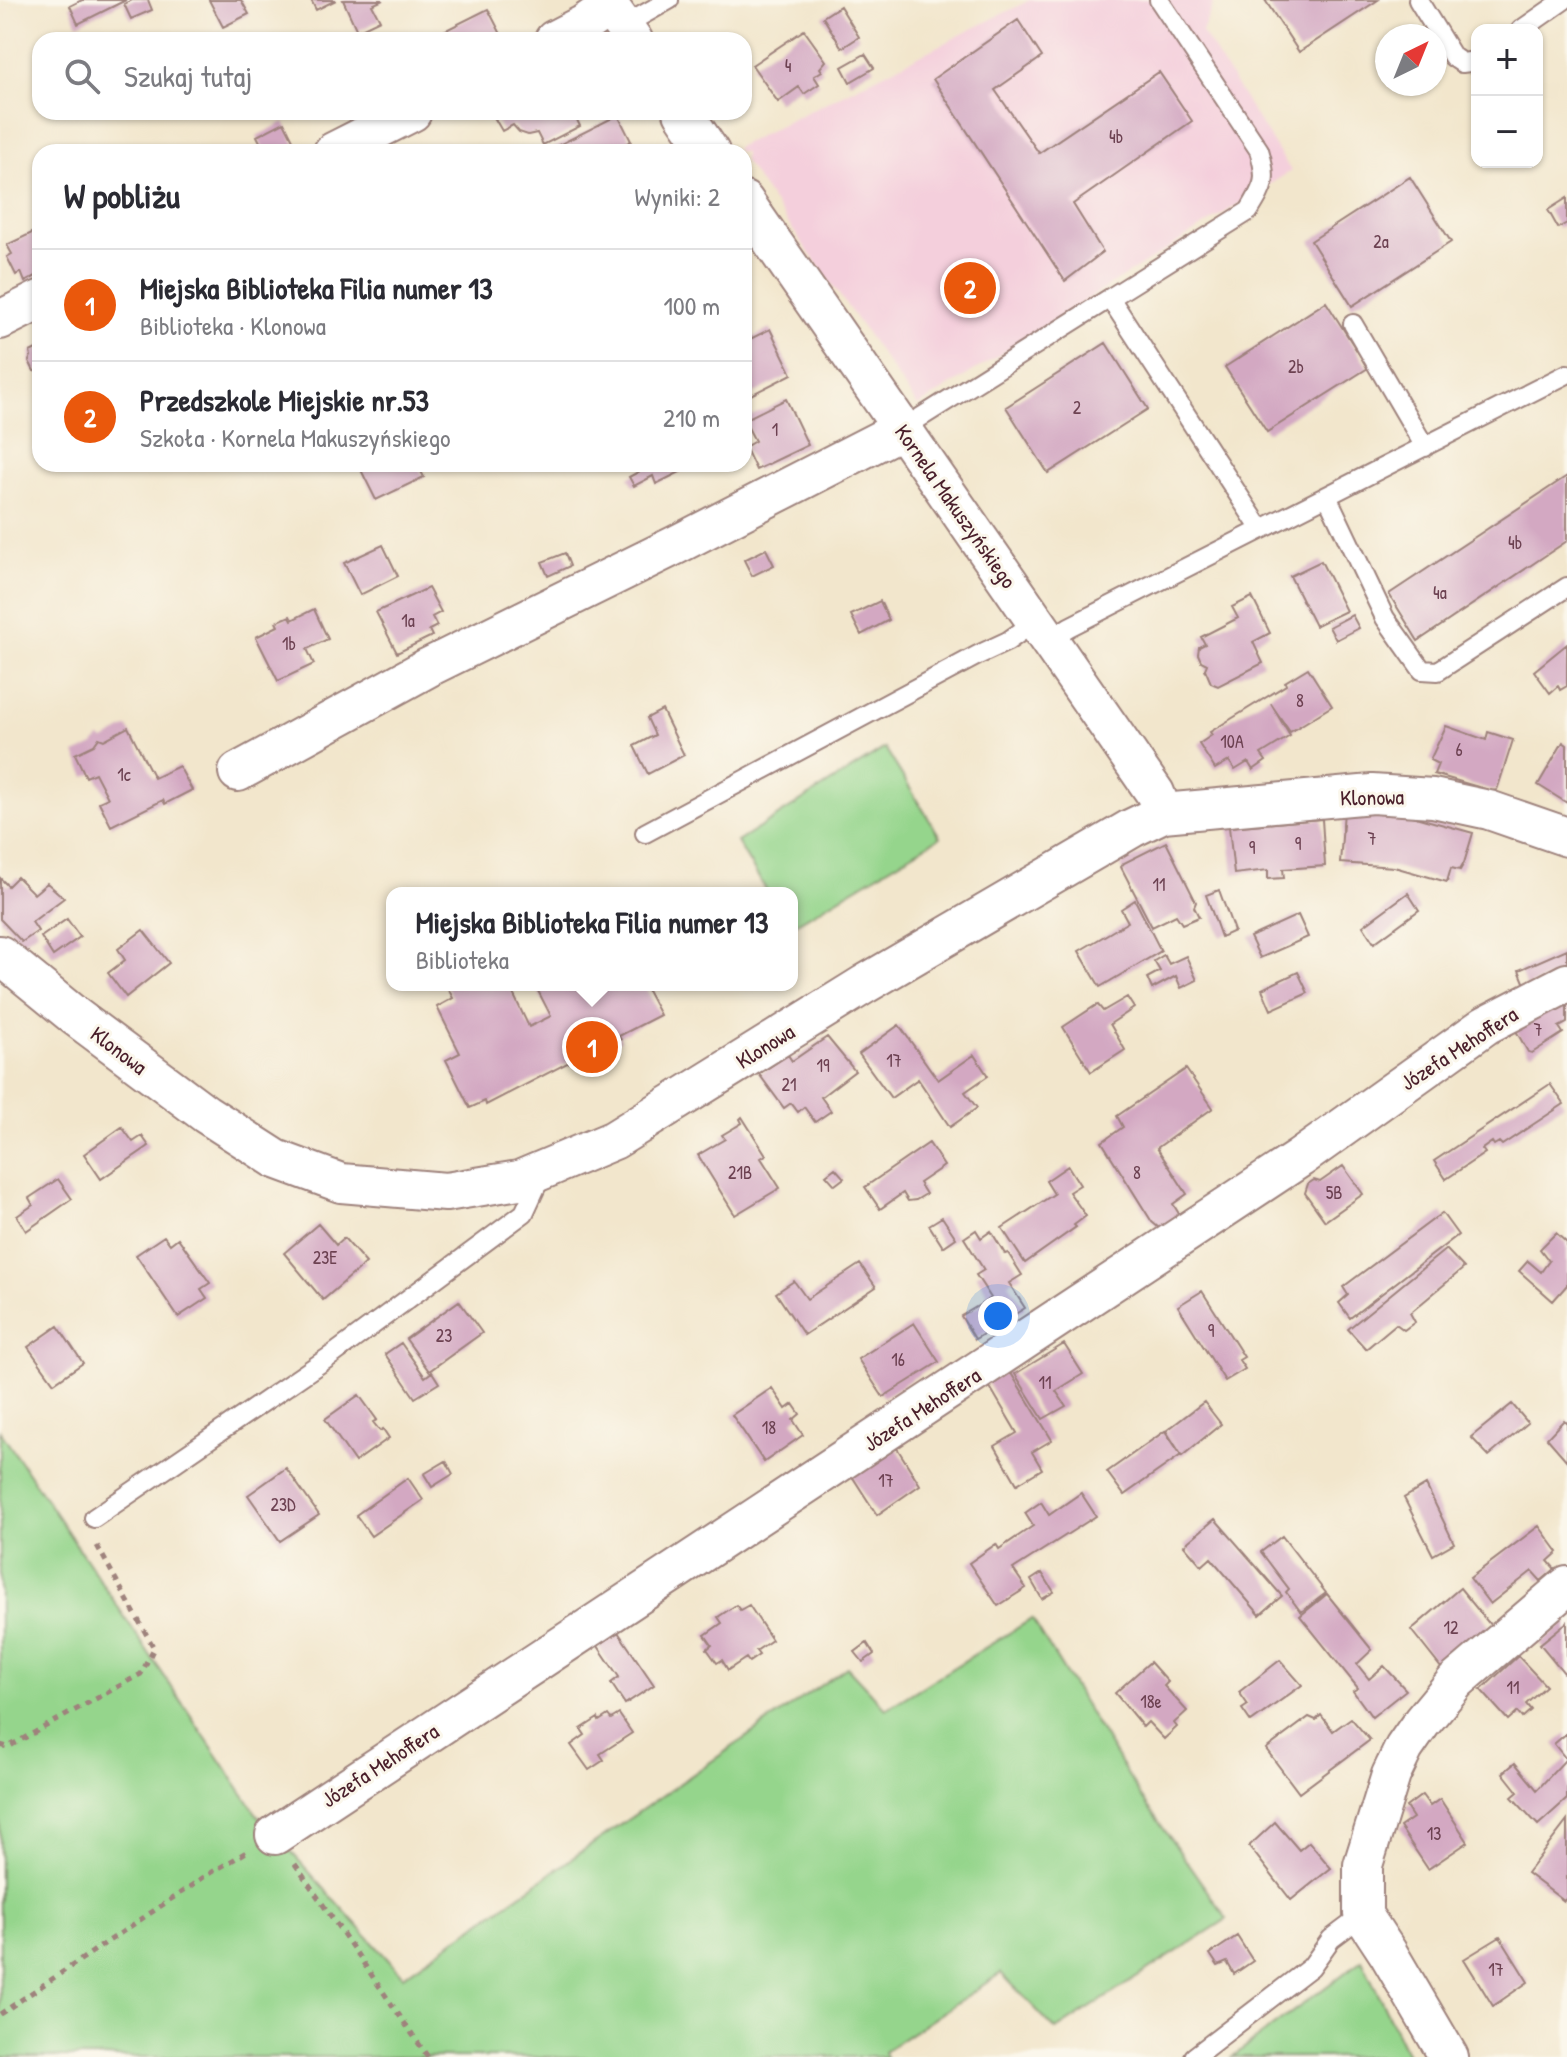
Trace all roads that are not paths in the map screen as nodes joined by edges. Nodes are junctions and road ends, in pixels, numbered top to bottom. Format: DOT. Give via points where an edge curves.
graph roads {
  1 [pos="669,0"];
  2 [pos="1159,0"];
  3 [pos="1418,0"];
  4 [pos="1564,0"];
  5 [pos="618,18"];
  6 [pos="1530,24"];
  7 [pos="569,32"];
  8 [pos="1471,62"];
  9 [pos="396,120"];
  10 [pos="688,120"];
  11 [pos="349,144"];
  12 [pos="705,144"];
  13 [pos="752,213"];
  14 [pos="1110,298"];
  15 [pos="32,304"];
  16 [pos="0,320"];
  17 [pos="1353,324"];
  18 [pos="1567,374"];
  19 [pos="902,429"];
  20 [pos="1425,447"];
  21 [pos="1327,496"];
  22 [pos="1260,528"];
  23 [pos="1567,587"];
  24 [pos="1043,630"];
  25 [pos="238,772"];
  26 [pos="1163,813"];
  27 [pos="645,833"];
  28 [pos="1567,837"];
  29 [pos="0,955"];
  30 [pos="1567,983"];
  31 [pos="544,1170"];
  32 [pos="94,1518"];
  33 [pos="1567,1586"];
  34 [pos="260,1845"];
  35 [pos="1363,1915"];
  36 [pos="1194,2057"];
  37 [pos="1449,2057"];
  1 -- 5 [label="lane"];
  2 -- 14 [label="lane" via="1259,150 1265,171 1261,192 1249,211"];
  3 -- 8 [label="lane" via="1453,57"];
  4 -- 6 [label="lane"];
  5 -- 7 [label="street"];
  9 -- 11 [label="street"];
  10 -- 12 [label="street"];
  13 -- 19 [label="street, Kornela Makuszyńskiego"];
  14 -- 19 [label="lane"];
  14 -- 22 [label="lane"];
  15 -- 16 [label="street"];
  17 -- 20 [label="lane"];
  18 -- 20 [label="lane"];
  19 -- 24 [label="street, Kornela Makuszyńskiego"];
  19 -- 25 [label="street" via="429,667"];
  20 -- 21 [label="lane"];
  21 -- 22 [label="lane"];
  21 -- 23 [label="lane" via="1385,618 1422,670 1438,671"];
  22 -- 24 [label="lane"];
  24 -- 26 [label="street, Kornela Makuszyńskiego" via="1155,793"];
  24 -- 27 [label="lane" via="978,655"];
  26 -- 28 [label="street, Klonowa" via="1372,794 1475,807"];
  26 -- 31 [label="street, Klonowa" via="865,984 614,1140"];
  29 -- 31 [label="street, Klonowa" via="206,1114 276,1159 341,1183 446,1192 519,1180"];
  30 -- 34 [label="street, Józefa Mehoffera" via="1486,1025 1300,1158"];
  31 -- 32 [label="lane" via="524,1213 335,1353"];
  33 -- 35 [label="street" via="1456,1681 1404,1748 1363,1865"];
  35 -- 36 [label="lane" via="1331,1939 1311,1967"];
  35 -- 37 [label="street"];
}
